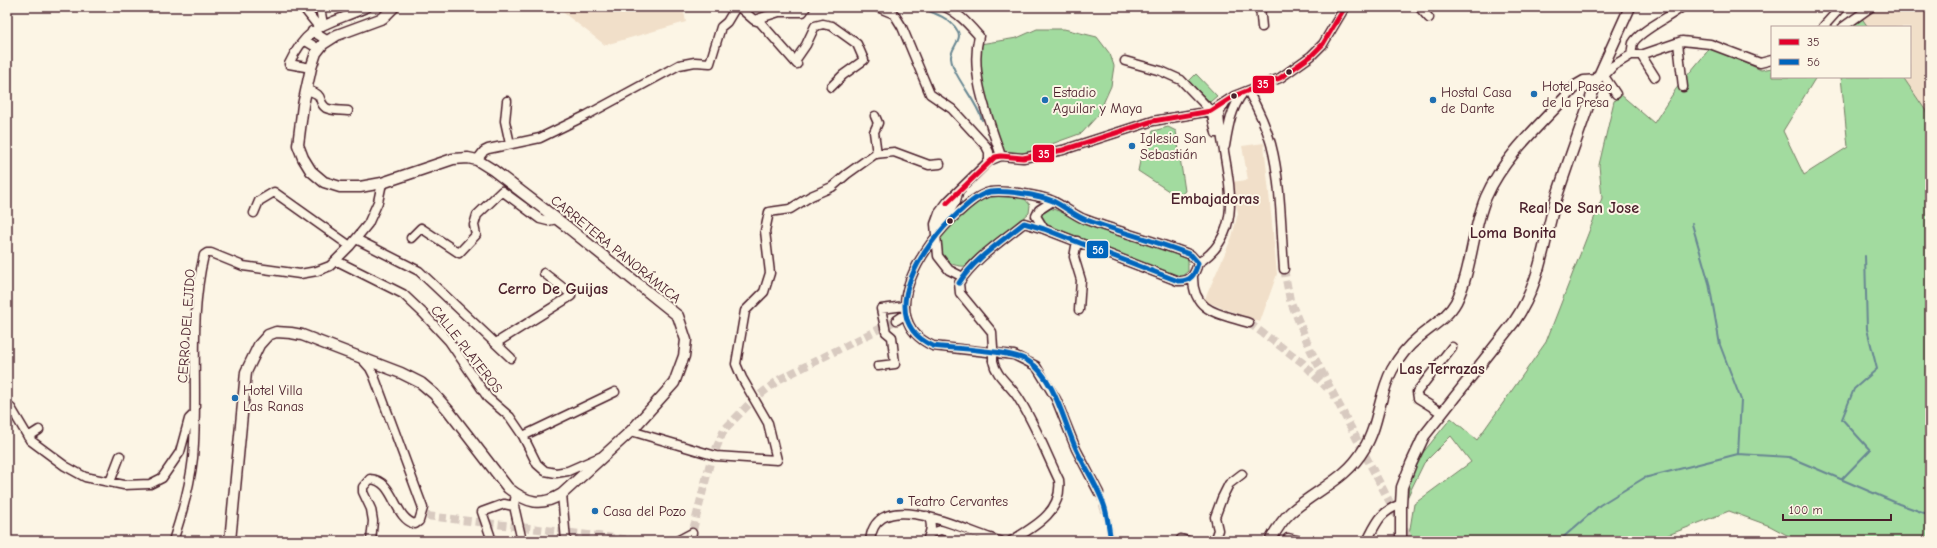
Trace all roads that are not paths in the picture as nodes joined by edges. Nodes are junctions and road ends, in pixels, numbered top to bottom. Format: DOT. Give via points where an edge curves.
graph roads {
  1 [pos="303,7"];
  2 [pos="320,7"];
  3 [pos="394,7"];
  4 [pos="738,7"];
  5 [pos="806,7"];
  6 [pos="878,7"];
  7 [pos="945,7"];
  8 [pos="1260,7"];
  9 [pos="1345,7"];
  10 [pos="1423,7"];
  11 [pos="1630,7"];
  12 [pos="1682,7"];
  13 [pos="1841,7"];
  14 [pos="1871,7"];
  15 [pos="363,8"];
  16 [pos="1429,18"];
  17 [pos="754,20"];
  18 [pos="367,25"];
  19 [pos="1824,26"];
  20 [pos="1844,26"];
  21 [pos="318,27"];
  22 [pos="1262,27"];
  23 [pos="304,40"];
  24 [pos="328,41"];
  25 [pos="1678,43"];
  26 [pos="319,49"];
  27 [pos="1631,55"];
  28 [pos="1641,55"];
  29 [pos="1771,60"];
  30 [pos="1125,61"];
  31 [pos="311,68"];
  32 [pos="1600,77"];
  33 [pos="1655,77"];
  34 [pos="831,86"];
  35 [pos="1684,87"];
  36 [pos="306,90"];
  37 [pos="1246,92"];
  38 [pos="1616,94"];
  39 [pos="1231,97"];
  40 [pos="507,101"];
  41 [pos="348,111"];
  42 [pos="1211,111"];
  43 [pos="875,116"];
  44 [pos="510,144"];
  45 [pos="1225,153"];
  46 [pos="877,154"];
  47 [pos="1001,156"];
  48 [pos="477,160"];
  49 [pos="989,161"];
  50 [pos="940,164"];
  51 [pos="382,184"];
  52 [pos="1034,196"];
  53 [pos="1053,201"];
  54 [pos="254,213"];
  55 [pos="557,219"];
  56 [pos="1024,223"];
  57 [pos="1044,228"];
  58 [pos="936,234"];
  59 [pos="411,238"];
  60 [pos="356,239"];
  61 [pos="1077,241"];
  62 [pos="350,246"];
  63 [pos="925,252"];
  64 [pos="337,261"];
  65 [pos="1198,263"];
  66 [pos="1284,269"];
  67 [pos="544,273"];
  68 [pos="1193,276"];
  69 [pos="961,280"];
  70 [pos="905,310"];
  71 [pos="1079,310"];
  72 [pos="898,320"];
  73 [pos="1249,323"];
  74 [pos="496,342"];
  75 [pos="1452,346"];
  76 [pos="361,358"];
  77 [pos="511,358"];
  78 [pos="878,366"];
  79 [pos="615,392"];
  80 [pos="11,408"];
  81 [pos="1442,413"];
  82 [pos="194,414"];
  83 [pos="39,430"];
  84 [pos="631,431"];
  85 [pos="523,436"];
  86 [pos="28,437"];
  87 [pos="120,456"];
  88 [pos="601,457"];
  89 [pos="1242,474"];
  90 [pos="110,482"];
  91 [pos="1098,493"];
  92 [pos="516,494"];
  93 [pos="562,494"];
  94 [pos="1401,504"];
  95 [pos="514,506"];
  96 [pos="927,516"];
  97 [pos="490,535"];
  98 [pos="692,535"];
  99 [pos="929,537"];
  100 [pos="1288,538"];
  101 [pos="173,541"];
  102 [pos="230,541"];
  103 [pos="371,541"];
  104 [pos="522,541"];
  105 [pos="566,541"];
  106 [pos="677,541"];
  107 [pos="870,541"];
  108 [pos="975,541"];
  109 [pos="1000,541"];
  110 [pos="1011,541"];
  111 [pos="1214,541"];
  112 [pos="1270,541"];
  113 [pos="1301,541"];
  114 [pos="1368,541"];
  115 [pos="1402,541"];
  1 -- 21 [label="street"];
  2 -- 21 [label="street"];
  3 -- 18 [label="street, CARRETERA PANORÁMICA" via="382,18"];
  4 -- 17 [label="street"];
  4 -- 44 [label="street" via="720,28 710,63 679,65 547,134"];
  5 -- 17 [label="street" via="803,12 779,12"];
  6 -- 49 [label="street" via="894,14 930,94 952,109 986,146"];
  7 -- 47 [label="street" via="953,10 980,36 976,50 977,69 983,101"];
  8 -- 22 [label="street"];
  9 -- 37 [label="street" via="1323,44 1311,56 1280,78"];
  10 -- 16 [label="street" via="1421,9"];
  11 -- 32 [label="street"];
  12 -- 27 [label="street" via="1650,27 1634,42"];
  13 -- 19 [label="street"];
  14 -- 20 [label="street"];
  15 -- 18 [label="street"];
  15 -- 21 [label="street"];
  17 -- 34 [label="street" via="760,22 796,62 815,26 832,26 857,44 864,60"];
  18 -- 24 [label="street, CARRETERA PANORÁMICA" via="337,35"];
  21 -- 23 [label="street"];
  21 -- 24 [label="street"];
  23 -- 26 [label="street"];
  23 -- 31 [label="street" via="289,64"];
  24 -- 26 [label="street, CARRETERA PANORÁMICA"];
  25 -- 28 [label="street"];
  25 -- 29 [label="street" via="1682,41 1710,44 1760,63"];
  25 -- 35 [label="street"];
  26 -- 31 [label="street, CARRETERA PANORÁMICA"];
  27 -- 28 [label="street"];
  27 -- 32 [label="street"];
  28 -- 33 [label="street"];
  30 -- 42 [label="street" via="1161,71 1181,80"];
  31 -- 36 [label="street, CARRETERA PANORÁMICA"];
  32 -- 38 [label="street"];
  32 -- 81 [label="street" via="1557,198 1540,268 1524,307"];
  32 -- 112 [label="street" via="1578,85 1501,170 1486,198 1456,302 1436,324 1406,349 1395,364 1364,450 1340,478 1292,511"];
  36 -- 41 [label="street" via="317,93 328,109"];
  36 -- 51 [label="street, CARRETERA PANORÁMICA" via="298,145 311,171 324,182 340,187"];
  37 -- 39 [label="street"];
  37 -- 45 [label="street" via="1236,102"];
  37 -- 66 [label="street" via="1256,104 1271,145 1278,190"];
  39 -- 42 [label="street"];
  39 -- 45 [label="street" via="1218,113"];
  40 -- 44 [label="street" via="505,121"];
  42 -- 45 [label="street" via="1214,127"];
  42 -- 47 [label="street" via="1153,121 1063,150 1023,158"];
  43 -- 46 [label="street" via="878,123 874,132"];
  44 -- 48 [label="street" via="488,149"];
  45 -- 65 [label="street" via="1230,218 1215,250"];
  46 -- 50 [label="street" via="894,152 929,165"];
  46 -- 84 [label="street" via="832,187 790,209 769,212 765,231 770,273 764,292 745,311 736,364 768,424 776,460 716,456"];
  47 -- 49 [label="street"];
  48 -- 51 [label="street, CARRETERA PANORÁMICA" via="453,159"];
  48 -- 55 [label="street, CARRETERA PANORÁMICA"];
  49 -- 58 [label="street" via="939,213 935,224"];
  51 -- 60 [label="street, CERRO DEL EJIDO" via="378,202 368,224"];
  52 -- 53 [label="street"];
  52 -- 56 [label="street" via="1036,203 1033,215"];
  52 -- 58 [label="street" via="995,192 982,195"];
  53 -- 57 [label="street" via="1038,210 1036,216"];
  53 -- 65 [label="street" via="1083,218 1186,253"];
  54 -- 62 [label="street" via="259,201 274,192"];
  55 -- 59 [label="street" via="540,219 502,191 477,214 474,225 476,235 459,253 421,228"];
  55 -- 84 [label="street, CARRETERA PANORÁMICA" via="678,316 686,340 684,356 674,383"];
  56 -- 57 [label="street"];
  56 -- 69 [label="street"];
  57 -- 61 [label="street"];
  58 -- 63 [label="street"];
  58 -- 69 [label="street" via="936,251 940,261"];
  60 -- 62 [label="street, CERRO DEL EJIDO"];
  60 -- 74 [label="street" via="420,271"];
  61 -- 68 [label="street" via="1178,280 1185,281"];
  61 -- 71 [label="street" via="1074,257 1081,280"];
  62 -- 64 [label="street, CERRO DEL EJIDO"];
  63 -- 69 [label="street"];
  63 -- 70 [label="street" via="913,272 905,298"];
  64 -- 82 [label="street, CERRO DEL EJIDO" via="317,271 300,274 243,266 211,253 204,255 198,296"];
  64 -- 85 [label="street, CALLE PLATEROS" via="403,294 424,313 449,341 488,398 510,417"];
  65 -- 68 [label="street"];
  67 -- 74 [label="street" via="571,296"];
  68 -- 73 [label="street" via="1194,293 1202,307"];
  69 -- 110 [label="street, bridge" via="960,293 992,332 995,370 1018,397 1059,480 1058,498 1050,512 1042,522"];
  70 -- 72 [label="street"];
  70 -- 78 [label="street" via="881,309 886,332 892,337 895,364"];
  70 -- 91 [label="street" via="918,337 933,346 1014,355 1036,366 1056,399 1076,449"];
  74 -- 77 [label="street"];
  75 -- 81 [label="street" via="1417,392 1418,398"];
  76 -- 92 [label="street, CARRETERA PANORÁMICA" via="410,378 434,394 508,488"];
  76 -- 102 [label="street, CARRETERA PANORÁMICA" via="290,333 276,332 268,335 259,344 246,372"];
  76 -- 103 [label="street" via="374,376 423,508 424,517 415,524 406,519 380,482 370,479 362,492 371,508"];
  79 -- 85 [label="street"];
  80 -- 86 [label="street"];
  81 -- 94 [label="street" via="1424,436 1411,464 1402,487"];
  82 -- 90 [label="street" via="189,420 180,452 162,478 150,484 124,485"];
  82 -- 101 [label="street" via="193,458"];
  83 -- 86 [label="street"];
  84 -- 88 [label="street, CARRETERA PANORÁMICA"];
  85 -- 88 [label="street, CALLE PLATEROS" via="537,464 545,471 556,473 568,470"];
  86 -- 90 [label="street" via="65,466 85,477"];
  87 -- 90 [label="street"];
  88 -- 93 [label="street, CARRETERA PANORÁMICA"];
  89 -- 111 [label="street" via="1228,484 1222,498 1215,517 1218,530"];
  92 -- 93 [label="street, CARRETERA PANORÁMICA" via="543,503"];
  92 -- 95 [label="street"];
  93 -- 105 [label="street"];
  94 -- 114 [label="street" via="1388,509 1378,521"];
  94 -- 115 [label="street"];
  95 -- 97 [label="street" via="504,504 482,512"];
  95 -- 104 [label="street"];
  96 -- 99 [label="street" via="930,519"];
  96 -- 107 [label="street" via="900,513 886,516 874,528"];
  96 -- 109 [label="street"];
  98 -- 106 [label="street"];
  99 -- 108 [label="street" via="941,530"];
  100 -- 113 [label="street"];
}
